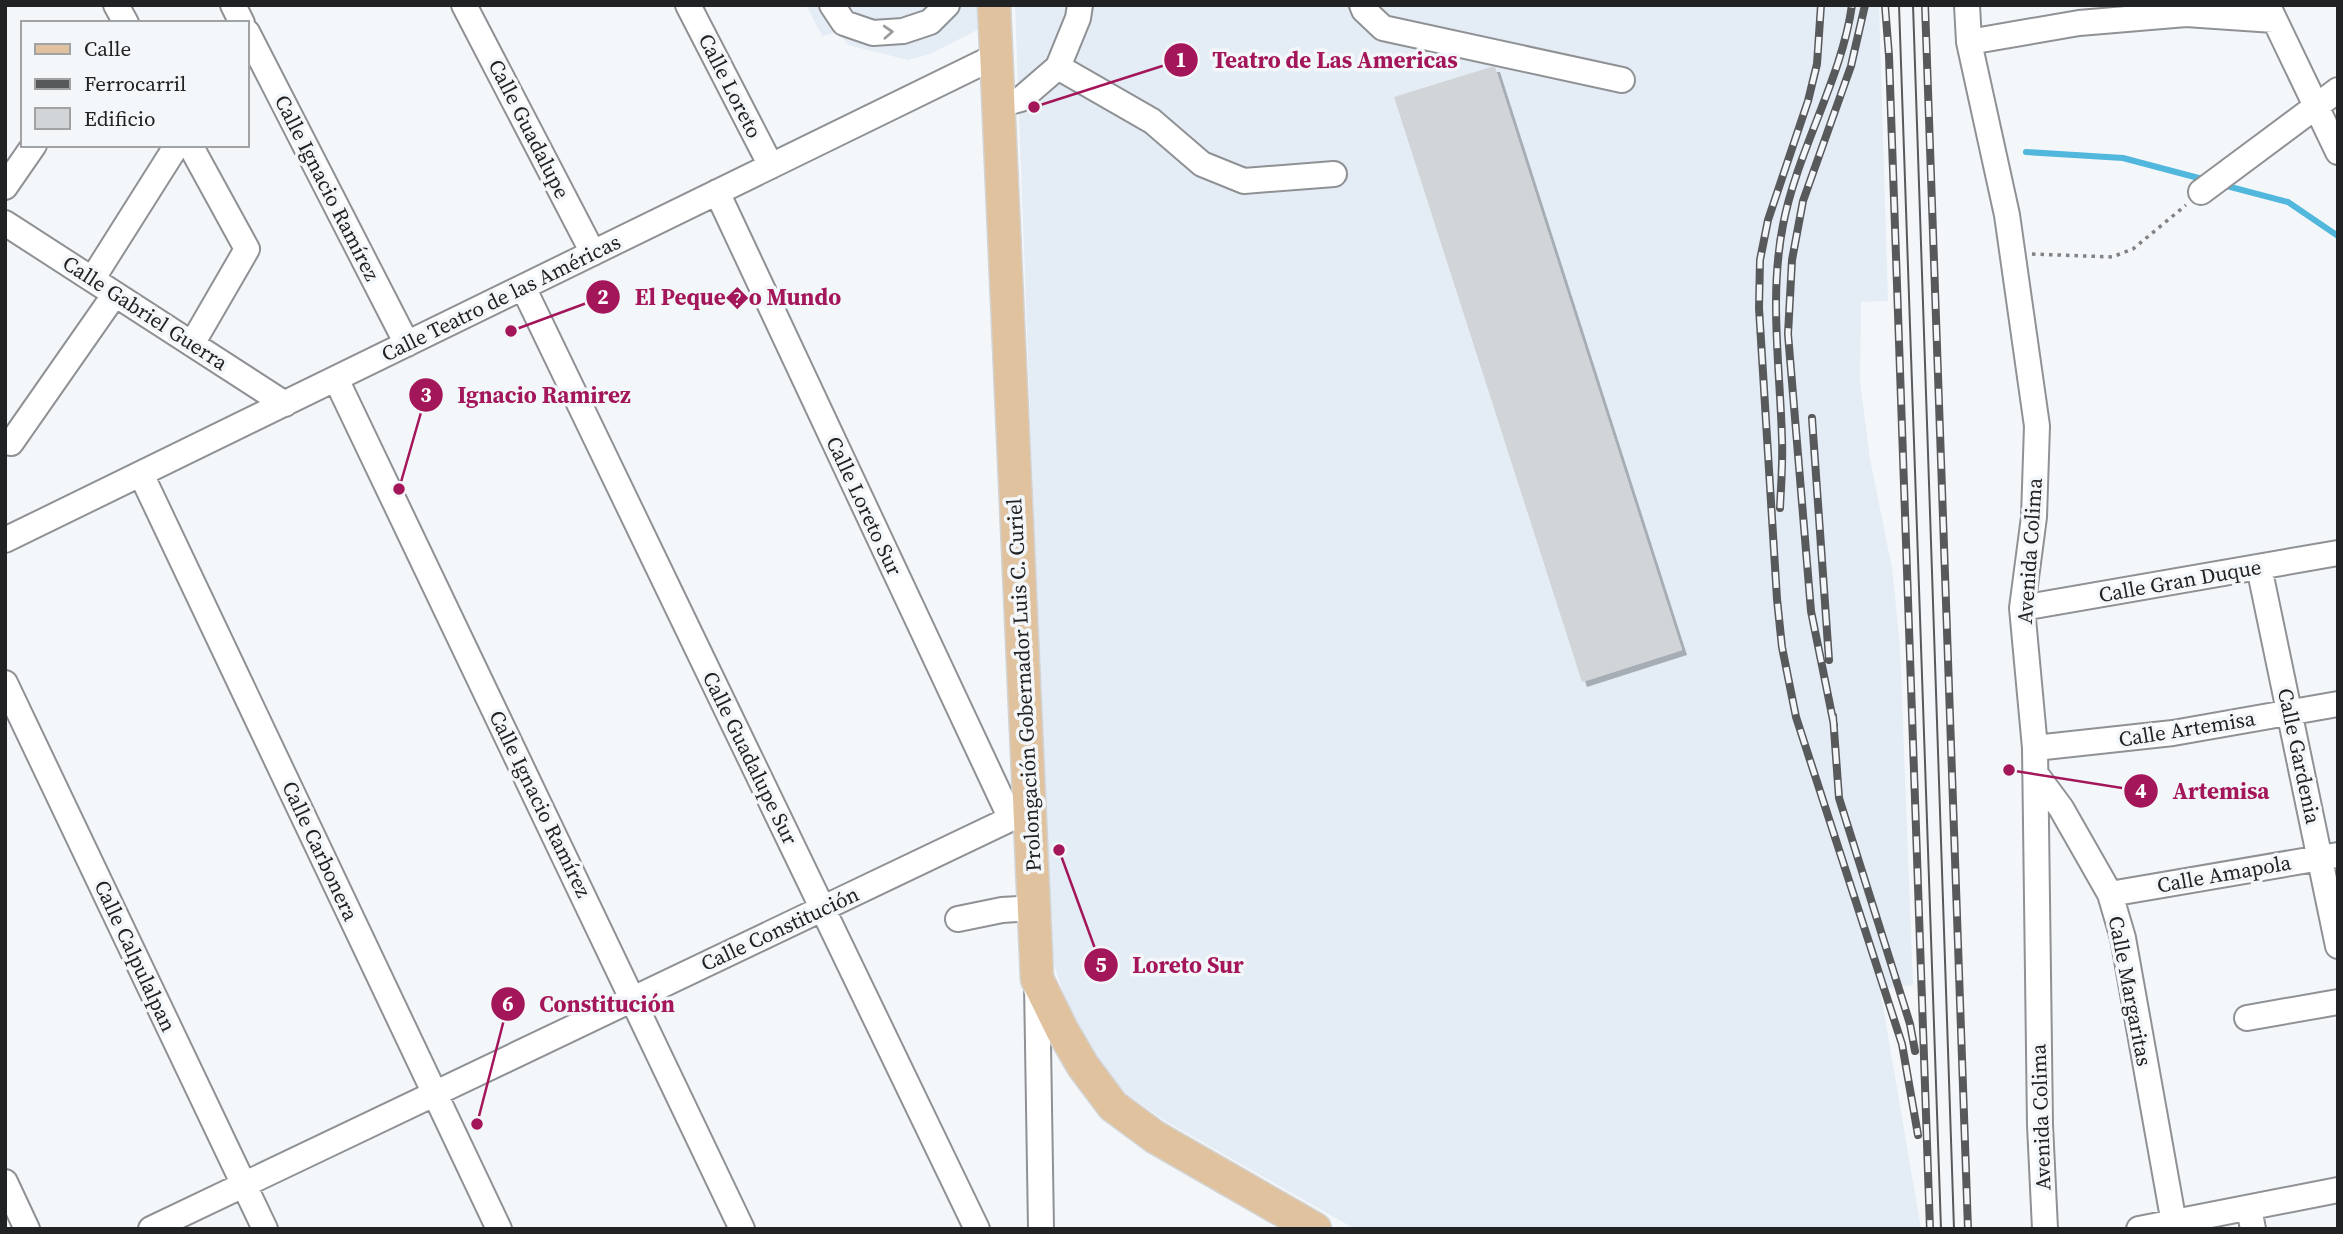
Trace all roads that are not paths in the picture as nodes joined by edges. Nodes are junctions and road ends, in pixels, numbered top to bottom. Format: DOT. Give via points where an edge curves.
graph roads {
  1 [pos="233,5"];
  2 [pos="464,5"];
  3 [pos="688,5"];
  4 [pos="832,5"];
  5 [pos="947,5"];
  6 [pos="994,5"];
  7 [pos="1080,5"];
  8 [pos="1362,5"];
  9 [pos="1967,5"];
  10 [pos="2271,13"];
  11 [pos="241,21"];
  12 [pos="248,34"];
  13 [pos="1969,41"];
  14 [pos="996,55"];
  15 [pos="1058,67"];
  16 [pos="1622,80"];
  17 [pos="2338,90"];
  18 [pos="998,105"];
  19 [pos="2315,106"];
  20 [pos="33,147"];
  21 [pos="176,147"];
  22 [pos="191,147"];
  23 [pos="2338,152"];
  24 [pos="771,166"];
  25 [pos="1334,174"];
  26 [pos="5,187"];
  27 [pos="717,192"];
  28 [pos="2201,192"];
  29 [pos="5,223"];
  30 [pos="593,253"];
  31 [pos="93,278"];
  32 [pos="523,287"];
  33 [pos="115,294"];
  34 [pos="192,344"];
  35 [pos="407,344"];
  36 [pos="337,379"];
  37 [pos="285,404"];
  38 [pos="5,442"];
  39 [pos="141,474"];
  40 [pos="5,540"];
  41 [pos="2338,553"];
  42 [pos="2259,567"];
  43 [pos="2022,608"];
  44 [pos="5,683"];
  45 [pos="2338,704"];
  46 [pos="2289,712"];
  47 [pos="2035,760"];
  48 [pos="1020,814"];
  49 [pos="2329,856"];
  50 [pos="2110,894"];
  51 [pos="1034,908"];
  52 [pos="823,909"];
  53 [pos="958,919"];
  54 [pos="2338,946"];
  55 [pos="1037,979"];
  56 [pos="633,999"];
  57 [pos="2338,1002"];
  58 [pos="2247,1018"];
  59 [pos="435,1094"];
  60 [pos="5,1182"];
  61 [pos="244,1185"];
  62 [pos="2338,1190"];
  63 [pos="2251,1218"];
  64 [pos="2174,1226"];
  65 [pos="27,1229"];
  66 [pos="151,1229"];
  67 [pos="265,1229"];
  68 [pos="499,1229"];
  69 [pos="742,1229"];
  70 [pos="977,1229"];
  71 [pos="1041,1229"];
  72 [pos="1315,1229"];
  73 [pos="2045,1229"];
  74 [pos="2139,1229"];
  1 -- 11 [label="street"];
  2 -- 30 [label="street, Calle Guadalupe"];
  3 -- 24 [label="street, Calle Loreto"];
  4 -- 5 [label="street, one-way" via="844,23 873,33 903,31 930,22"];
  6 -- 14 [label="main road, Prolongación Gobernador Luis C. Curiel"];
  7 -- 15 [label="street"];
  8 -- 16 [label="street" via="1383,28"];
  9 -- 13 [label="street, Avenida Colima"];
  10 -- 13 [label="street" via="2079,23"];
  10 -- 19 [label="street"];
  12 -- 35 [label="street, Calle Ignacio Ramírez"];
  13 -- 43 [label="street, Avenida Colima" via="2007,215 2037,426 2034,517"];
  14 -- 18 [label="main road, Prolongación Gobernador Luis C. Curiel"];
  14 -- 24 [label="street, Calle Teatro de las Américas"];
  15 -- 18 [label="street" via="1021,99"];
  15 -- 25 [label="street" via="1152,121 1202,164 1244,181"];
  17 -- 19 [label="street"];
  18 -- 48 [label="main road, Prolongación Gobernador Luis C. Curiel"];
  19 -- 23 [label="street"];
  19 -- 28 [label="street"];
  20 -- 26 [label="street"];
  21 -- 31 [label="street"];
  22 -- 34 [label="street" via="247,249"];
  24 -- 27 [label="street, Calle Teatro de las Américas"];
  27 -- 30 [label="street, Calle Teatro de las Américas"];
  27 -- 48 [label="street, Calle Loreto Sur"];
  29 -- 31 [label="street, Calle Gabriel Guerra"];
  30 -- 32 [label="street, Calle Teatro de las Américas"];
  31 -- 33 [label="street, Calle Gabriel Guerra"];
  32 -- 35 [label="street, Calle Teatro de las Américas"];
  32 -- 52 [label="street, Calle Guadalupe Sur"];
  33 -- 34 [label="street, Calle Gabriel Guerra"];
  33 -- 38 [label="street" via="35,411 11,443"];
  34 -- 37 [label="street, Calle Gabriel Guerra"];
  35 -- 36 [label="street, Calle Teatro de las Américas"];
  36 -- 37 [label="street, Calle Teatro de las Américas"];
  36 -- 56 [label="street, Calle Ignacio Ramírez"];
  37 -- 39 [label="street, Calle Teatro de las Américas"];
  39 -- 40 [label="street, Calle Teatro de las Américas"];
  39 -- 59 [label="street, Calle Carbonera"];
  41 -- 42 [label="street, Calle Gran Duque"];
  42 -- 43 [label="street, Calle Gran Duque"];
  42 -- 46 [label="street, Calle Gardenia"];
  43 -- 47 [label="street, Avenida Colima"];
  44 -- 61 [label="street, Calle Calpulalpan"];
  45 -- 46 [label="street, Calle Artemisa"];
  46 -- 47 [label="street, Calle Artemisa"];
  46 -- 49 [label="street, Calle Gardenia"];
  47 -- 50 [label="street, Calle Margaritas"];
  47 -- 73 [label="street, Avenida Colima"];
  48 -- 51 [label="main road, Prolongación Gobernador Luis C. Curiel"];
  48 -- 52 [label="street, Calle Constitución"];
  49 -- 50 [label="street, Calle Amapola"];
  49 -- 54 [label="street, Calle Gardenia"];
  50 -- 64 [label="street, Calle Margaritas" via="2123,938"];
  51 -- 53 [label="street"];
  51 -- 55 [label="main road, Prolongación Gobernador Luis C. Curiel"];
  52 -- 56 [label="street, Calle Constitución"];
  52 -- 70 [label="street, Calle Guadalupe Sur"];
  55 -- 71 [label="street"];
  55 -- 72 [label="main road, Prolongación Gobernador Luis C. Curiel" via="1083,1066 1113,1106 1155,1137"];
  56 -- 59 [label="street, Calle Constitución"];
  56 -- 69 [label="street, Calle Ignacio Ramírez"];
  57 -- 58 [label="street"];
  59 -- 61 [label="street, Calle Constitución"];
  59 -- 68 [label="street, Calle Carbonera"];
  60 -- 65 [label="street"];
  61 -- 66 [label="street, Calle Constitución"];
  61 -- 67 [label="street, Calle Calpulalpan"];
  62 -- 63 [label="street"];
  63 -- 64 [label="street"];
  64 -- 74 [label="street"];
}
